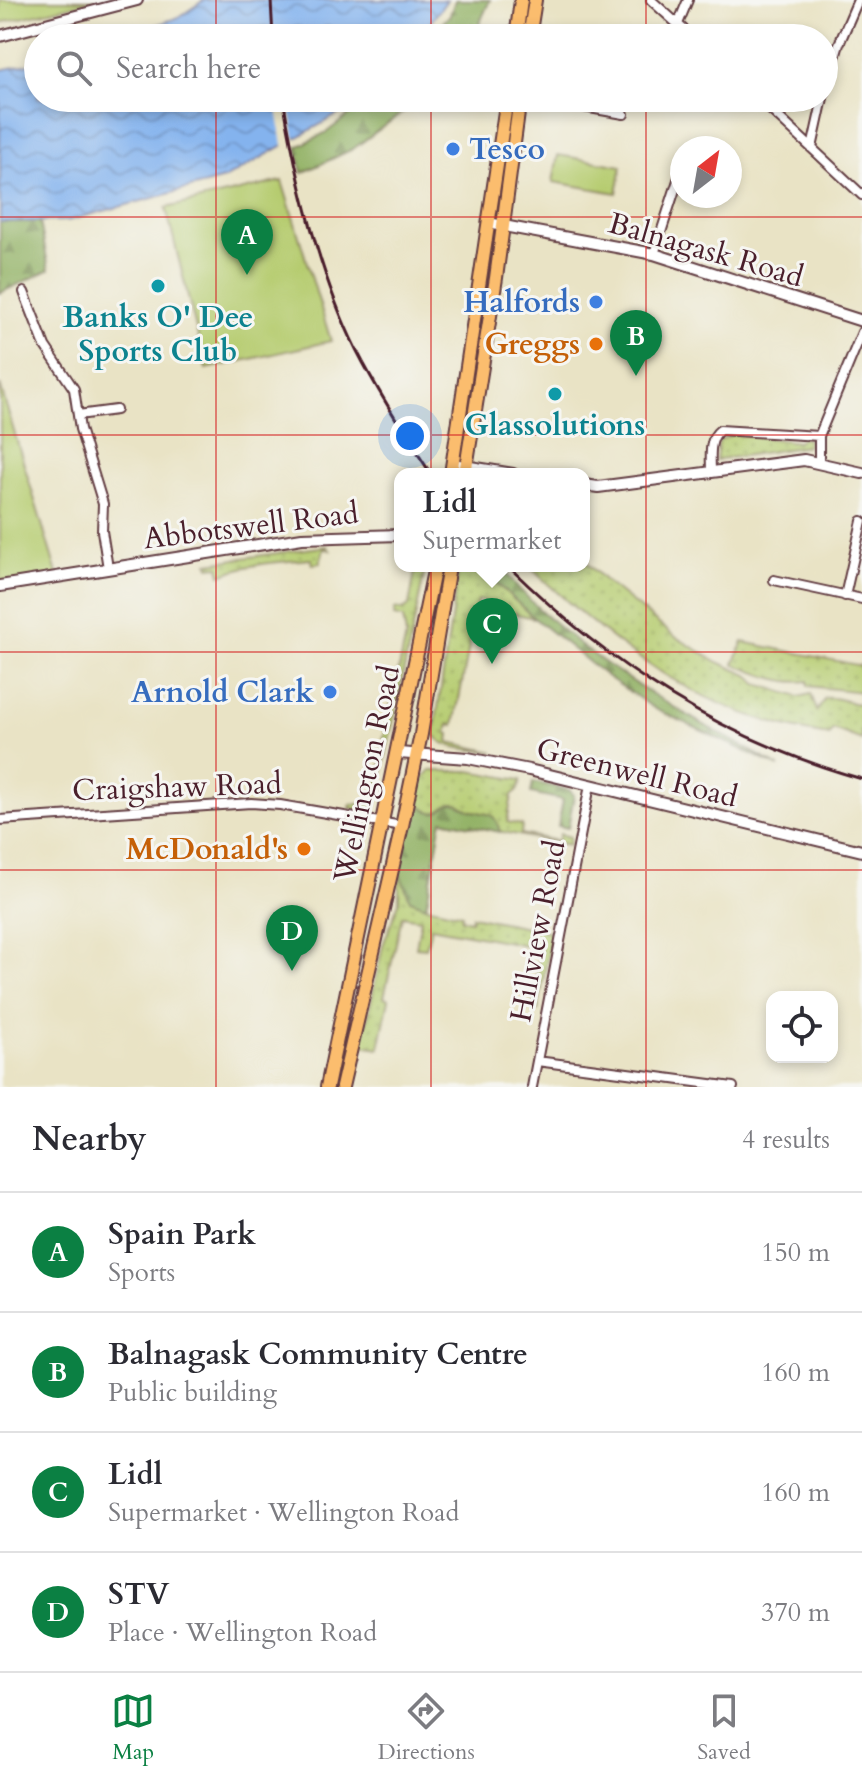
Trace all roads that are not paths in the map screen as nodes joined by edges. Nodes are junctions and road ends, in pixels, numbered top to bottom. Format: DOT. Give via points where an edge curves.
graph roads {
  1 [pos="137,0"];
  2 [pos="521,0"];
  3 [pos="535,0"];
  4 [pos="651,0"];
  5 [pos="688,0"];
  6 [pos="858,0"];
  7 [pos="46,24"];
  8 [pos="518,24"];
  9 [pos="531,24"];
  10 [pos="678,24"];
  11 [pos="24,30"];
  12 [pos="0,36"];
  13 [pos="838,47"];
  14 [pos="505,112"];
  15 [pos="518,112"];
  16 [pos="612,112"];
  17 [pos="773,112"];
  18 [pos="820,112"];
  19 [pos="624,114"];
  20 [pos="812,148"];
  21 [pos="862,195"];
  22 [pos="670,205"];
  23 [pos="488,223"];
  24 [pos="504,226"];
  25 [pos="654,254"];
  26 [pos="24,292"];
  27 [pos="862,321"];
  28 [pos="862,332"];
  29 [pos="116,410"];
  30 [pos="78,415"];
  31 [pos="819,436"];
  32 [pos="819,462"];
  33 [pos="460,468"];
  34 [pos="460,468"];
  35 [pos="711,472"];
  36 [pos="862,473"];
  37 [pos="590,486"];
  38 [pos="862,521"];
  39 [pos="394,535"];
  40 [pos="108,568"];
  41 [pos="434,572"];
  42 [pos="448,572"];
  43 [pos="774,580"];
  44 [pos="0,586"];
  45 [pos="845,596"];
  46 [pos="862,599"];
  47 [pos="398,753"];
  48 [pos="416,755"];
  49 [pos="590,785"];
  50 [pos="0,820"];
  51 [pos="383,823"];
  52 [pos="402,826"];
  53 [pos="862,851"];
  54 [pos="537,1061"];
  55 [pos="327,1087"];
  56 [pos="342,1087"];
  57 [pos="532,1087"];
  58 [pos="733,1087"];
  1 -- 7 [label="street"];
  2 -- 8 [label="main road"];
  3 -- 9 [label="main road"];
  4 -- 10 [label="street"];
  5 -- 10 [label="street"];
  6 -- 13 [label="street"];
  11 -- 12 [label="street"];
  14 -- 23 [label="main road"];
  15 -- 24 [label="main road"];
  16 -- 19 [label="street"];
  17 -- 20 [label="street"];
  18 -- 20 [label="street"];
  20 -- 21 [label="street"];
  22 -- 25 [label="street"];
  23 -- 24 [label="street, Balnagask Road"];
  23 -- 33 [label="main road"];
  24 -- 25 [label="street, Balnagask Road"];
  24 -- 34 [label="main road"];
  25 -- 27 [label="street, Balnagask Road"];
  26 -- 30 [label="street, Abbotswell Road" via="45,346 74,389"];
  28 -- 31 [label="street"];
  29 -- 30 [label="street"];
  30 -- 40 [label="street, Abbotswell Road" via="103,504"];
  31 -- 32 [label="street"];
  31 -- 35 [label="street" via="720,430 713,435"];
  32 -- 35 [label="street"];
  32 -- 36 [label="street"];
  35 -- 37 [label="street"];
  38 -- 45 [label="street"];
  39 -- 40 [label="street, Abbotswell Road" via="302,538"];
  40 -- 44 [label="street, Abbotswell Road"];
  41 -- 47 [label="main road, Wellington Road"];
  42 -- 48 [label="main road, Wellington Road"];
  43 -- 45 [label="street"];
  45 -- 46 [label="street"];
  47 -- 48 [label="street, Greenwell Road"];
  47 -- 51 [label="main road, Wellington Road"];
  48 -- 49 [label="street, Greenwell Road" via="468,758"];
  48 -- 52 [label="main road, Wellington Road"];
  49 -- 53 [label="street, Greenwell Road"];
  49 -- 54 [label="street, Hillview Road"];
  50 -- 51 [label="street, Craigshaw Road" via="251,803"];
  51 -- 52 [label="street, Craigshaw Road"];
  51 -- 55 [label="main road, Wellington Road"];
  52 -- 56 [label="main road, Wellington Road"];
  54 -- 57 [label="street, Hillview Road"];
  54 -- 58 [label="street"];
}
